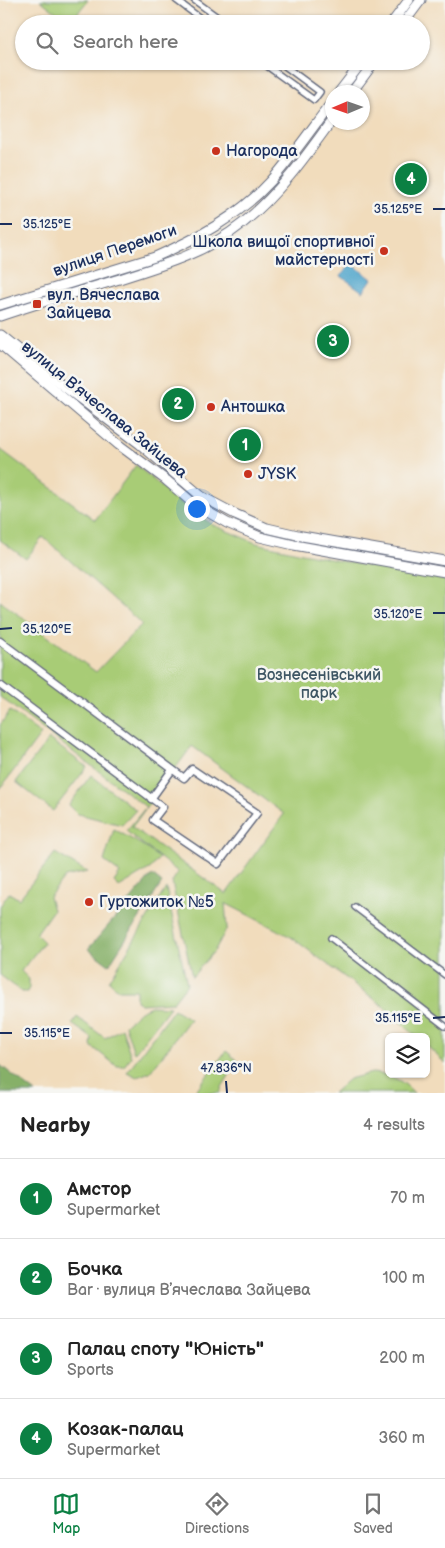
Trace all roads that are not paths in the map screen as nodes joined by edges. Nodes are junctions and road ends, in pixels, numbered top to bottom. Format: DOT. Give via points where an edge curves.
graph roads {
  1 [pos="176,0"];
  2 [pos="194,0"];
  3 [pos="409,0"];
  4 [pos="421,0"];
  5 [pos="196,15"];
  6 [pos="215,15"];
  7 [pos="398,15"];
  8 [pos="410,15"];
  9 [pos="272,70"];
  10 [pos="290,70"];
  11 [pos="356,70"];
  12 [pos="368,70"];
  13 [pos="344,85"];
  14 [pos="357,85"];
  15 [pos="325,111"];
  16 [pos="325,129"];
  17 [pos="244,206"];
  18 [pos="251,216"];
  19 [pos="226,219"];
  20 [pos="233,230"];
  21 [pos="0,305"];
  22 [pos="0,316"];
  23 [pos="0,335"];
  24 [pos="0,344"];
  25 [pos="445,562"];
  26 [pos="445,572"];
  27 [pos="0,641"];
  28 [pos="0,685"];
  29 [pos="172,770"];
  30 [pos="150,799"];
  31 [pos="355,907"];
  32 [pos="331,938"];
  33 [pos="445,975"];
  34 [pos="445,1026"];
  1 -- 5 [label="street"];
  2 -- 6 [label="street"];
  3 -- 7 [label="main road"];
  4 -- 8 [label="main road"];
  9 -- 10 [label="street" via="314,100 320,92"];
  11 -- 13 [label="main road"];
  12 -- 14 [label="main road"];
  15 -- 17 [label="main road, вулиця Перемоги" via="270,182"];
  16 -- 18 [label="main road, вулиця Перемоги" via="279,189"];
  17 -- 18 [label="main road" via="246,214"];
  17 -- 19 [label="main road, вулиця Перемоги"];
  18 -- 20 [label="main road, вулиця Перемоги"];
  19 -- 20 [label="main road" via="234,222"];
  19 -- 21 [label="main road, вулиця Перемоги" via="198,237 155,257"];
  20 -- 22 [label="main road, вулиця Перемоги" via="179,260"];
  23 -- 25 [label="main road, вулиця Вʼячеслава Зайцева" via="201,496 235,514 268,528 302,536"];
  24 -- 26 [label="main road, вулиця Вʼячеслава Зайцева" via="119,445 194,504 227,524 260,537 294,545"];
  27 -- 29 [label="street"];
  28 -- 30 [label="street"];
  29 -- 30 [label="street"];
  29 -- 30 [label="street" via="184,778 192,769 258,813 218,864 153,820 163,807"];
  31 -- 33 [label="street"];
  32 -- 34 [label="street"];
}
